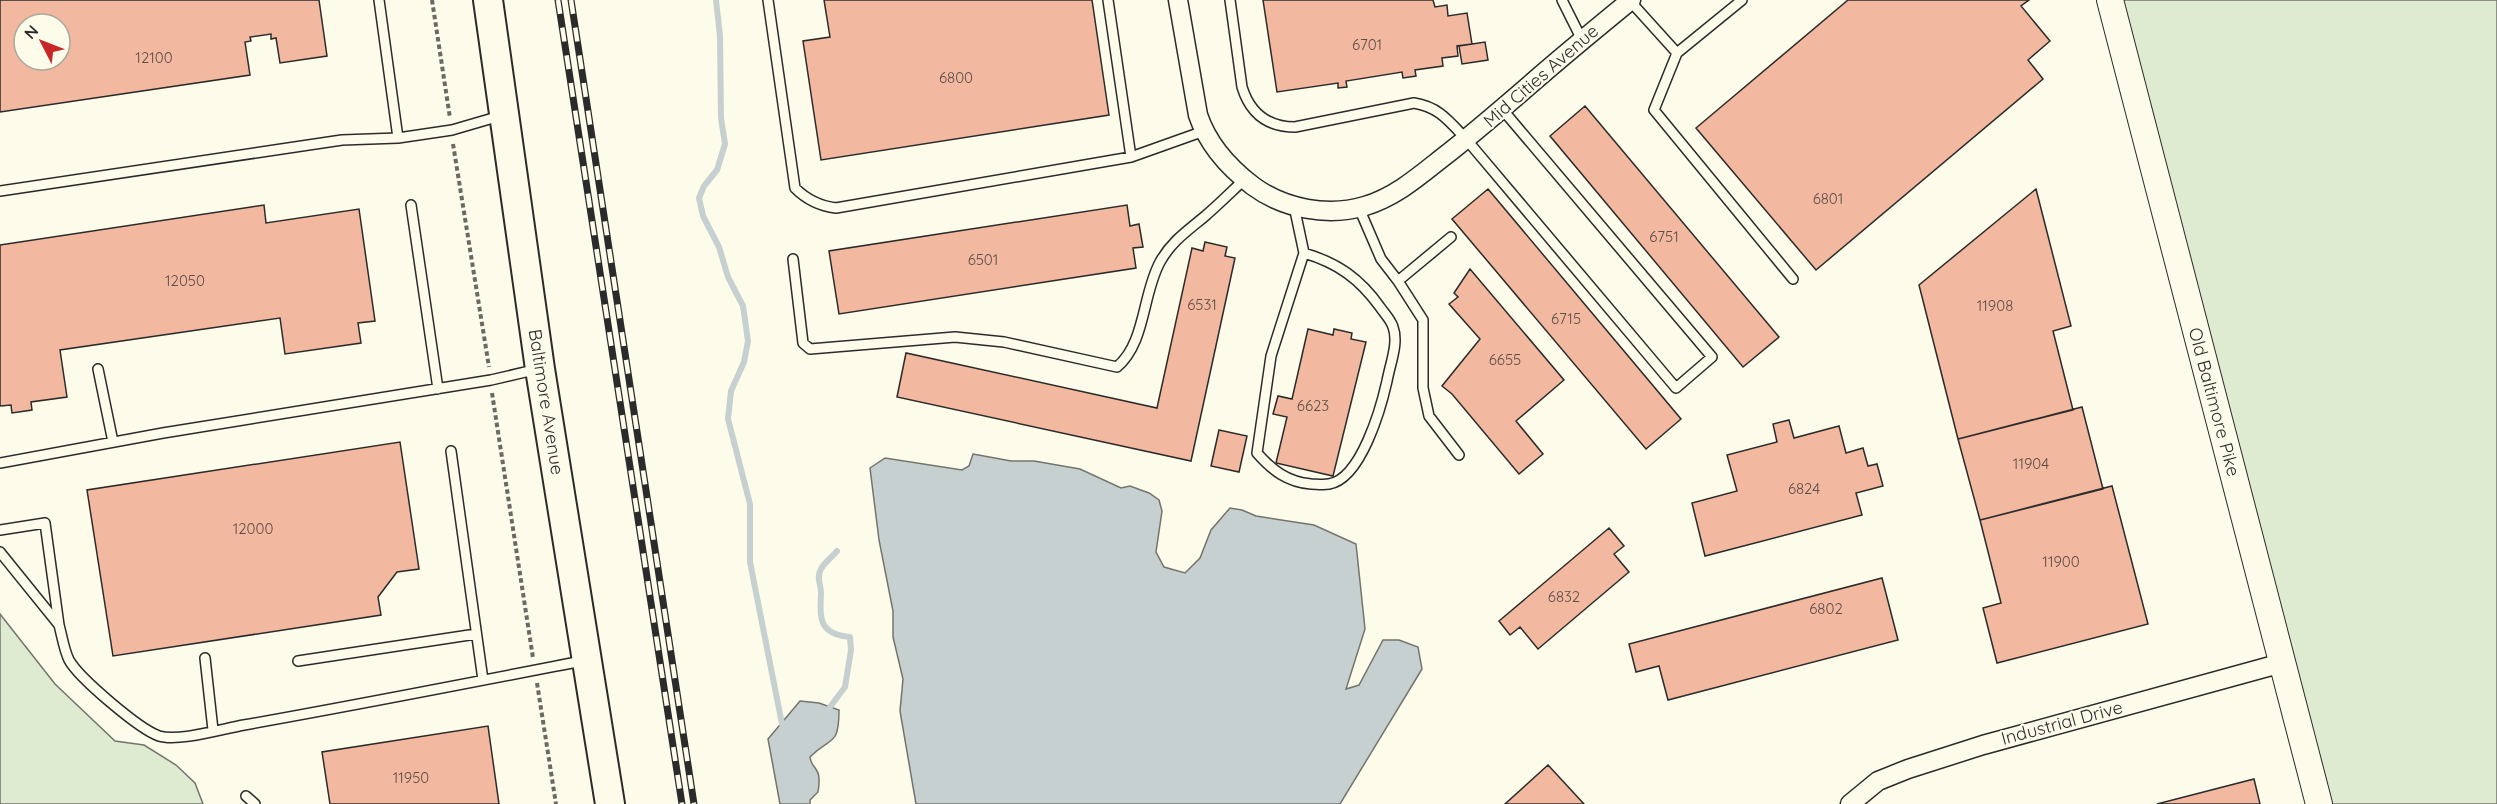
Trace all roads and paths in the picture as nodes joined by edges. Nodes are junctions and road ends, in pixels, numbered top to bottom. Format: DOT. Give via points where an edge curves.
graph roads {
  1 [pos="379,0"];
  2 [pos="432,0"];
  3 [pos="488,0"];
  4 [pos="768,0"];
  5 [pos="1108,0"];
  6 [pos="1178,0"];
  7 [pos="1230,0"];
  8 [pos="1562,0"];
  9 [pos="1630,0"];
  10 [pos="1742,0"];
  11 [pos="2110,0"];
  12 [pos="1582,40"];
  13 [pos="1677,53"];
  14 [pos="1502,109"];
  15 [pos="506,115"];
  16 [pos="452,130"];
  17 [pos="1204,131"];
  18 [pos="1473,134"];
  19 [pos="399,138"];
  20 [pos="1131,158"];
  21 [pos="1245,180"];
  22 [pos="0,191"];
  23 [pos="411,205"];
  24 [pos="1294,206"];
  25 [pos="1359,208"];
  26 [pos="1451,237"];
  27 [pos="1304,253"];
  28 [pos="793,259"];
  29 [pos="1793,279"];
  30 [pos="1398,281"];
  31 [pos="98,369"];
  32 [pos="540,369"];
  33 [pos="491,380"];
  34 [pos="438,389"];
  35 [pos="113,442"];
  36 [pos="451,451"];
  37 [pos="1459,455"];
  38 [pos="0,463"];
  39 [pos="0,530"];
  40 [pos="0,552"];
  41 [pos="59,625"];
  42 [pos="476,634"];
  43 [pos="205,658"];
  44 [pos="588,660"];
  45 [pos="298,661"];
  46 [pos="2282,663"];
  47 [pos="535,670"];
  48 [pos="483,680"];
  49 [pos="213,730"];
  50 [pos="246,796"];
  51 [pos="255,804"];
  52 [pos="556,804"];
  53 [pos="610,804"];
  54 [pos="1850,804"];
  55 [pos="2319,804"];
  1 -- 19 [label="lane"];
  2 -- 16 [label="path"];
  3 -- 15 [label="main road, Baltimore Avenue"];
  4 -- 20 [label="lane" via="795,188 821,206 836,208"];
  5 -- 20 [label="lane"];
  6 -- 17 [label="street, Mid Cities Avenue"];
  7 -- 18 [label="lane" via="1242,87 1246,101 1261,118 1281,127 1294,127 1414,103 1429,105"];
  8 -- 12 [label="lane"];
  9 -- 12 [label="street, Mid Cities Avenue"];
  9 -- 13 [label="lane"];
  10 -- 13 [label="lane"];
  11 -- 46 [label="main road, Old Baltimore Pike"];
  12 -- 14 [label="street, Mid Cities Avenue"];
  13 -- 29 [label="lane" via="1654,110"];
  14 -- 18 [label="street, Mid Cities Avenue"];
  14 -- 18 [label="lane" via="1712,357 1676,388"];
  15 -- 16 [label="lane"];
  15 -- 32 [label="main road, Baltimore Avenue"];
  16 -- 19 [label="lane"];
  16 -- 33 [label="path"];
  17 -- 20 [label="lane"];
  17 -- 21 [label="street, Mid Cities Avenue" via="1221,156"];
  18 -- 25 [label="street, Mid Cities Avenue" via="1411,183"];
  19 -- 22 [label="lane" via="342,140"];
  21 -- 24 [label="street, Mid Cities Avenue" via="1276,201"];
  21 -- 28 [label="lane" via="1179,236 1159,263 1138,334 1125,361 1117,367 1004,342 955,337 810,349 803,343"];
  23 -- 34 [label="lane"];
  24 -- 25 [label="street, Mid Cities Avenue"];
  24 -- 27 [label="lane"];
  25 -- 30 [label="lane" via="1381,259"];
  26 -- 30 [label="lane"];
  27 -- 27 [label="lane" via="1337,265 1362,284 1393,326 1395,347 1384,394 1359,459 1350,472 1330,484 1301,483 1280,475 1257,453 1271,356"];
  30 -- 37 [label="lane" via="1423,320 1423,388 1429,416"];
  31 -- 35 [label="lane"];
  32 -- 33 [label="lane"];
  32 -- 44 [label="main road, Baltimore Avenue"];
  33 -- 34 [label="lane"];
  33 -- 47 [label="path"];
  34 -- 35 [label="lane"];
  35 -- 38 [label="lane"];
  36 -- 42 [label="lane"];
  39 -- 41 [label="lane" via="45,523"];
  40 -- 41 [label="lane"];
  41 -- 49 [label="lane" via="68,659 76,669 149,731 161,737"];
  42 -- 45 [label="lane"];
  42 -- 48 [label="lane"];
  43 -- 49 [label="lane"];
  44 -- 47 [label="lane"];
  44 -- 53 [label="main road, Baltimore Avenue"];
  46 -- 54 [label="street, Industrial Drive" via="1908,769 1878,781"];
  46 -- 55 [label="main road, Old Baltimore Pike"];
  47 -- 48 [label="lane"];
  47 -- 52 [label="path"];
  48 -- 49 [label="lane"];
  50 -- 51 [label="lane"];
}
